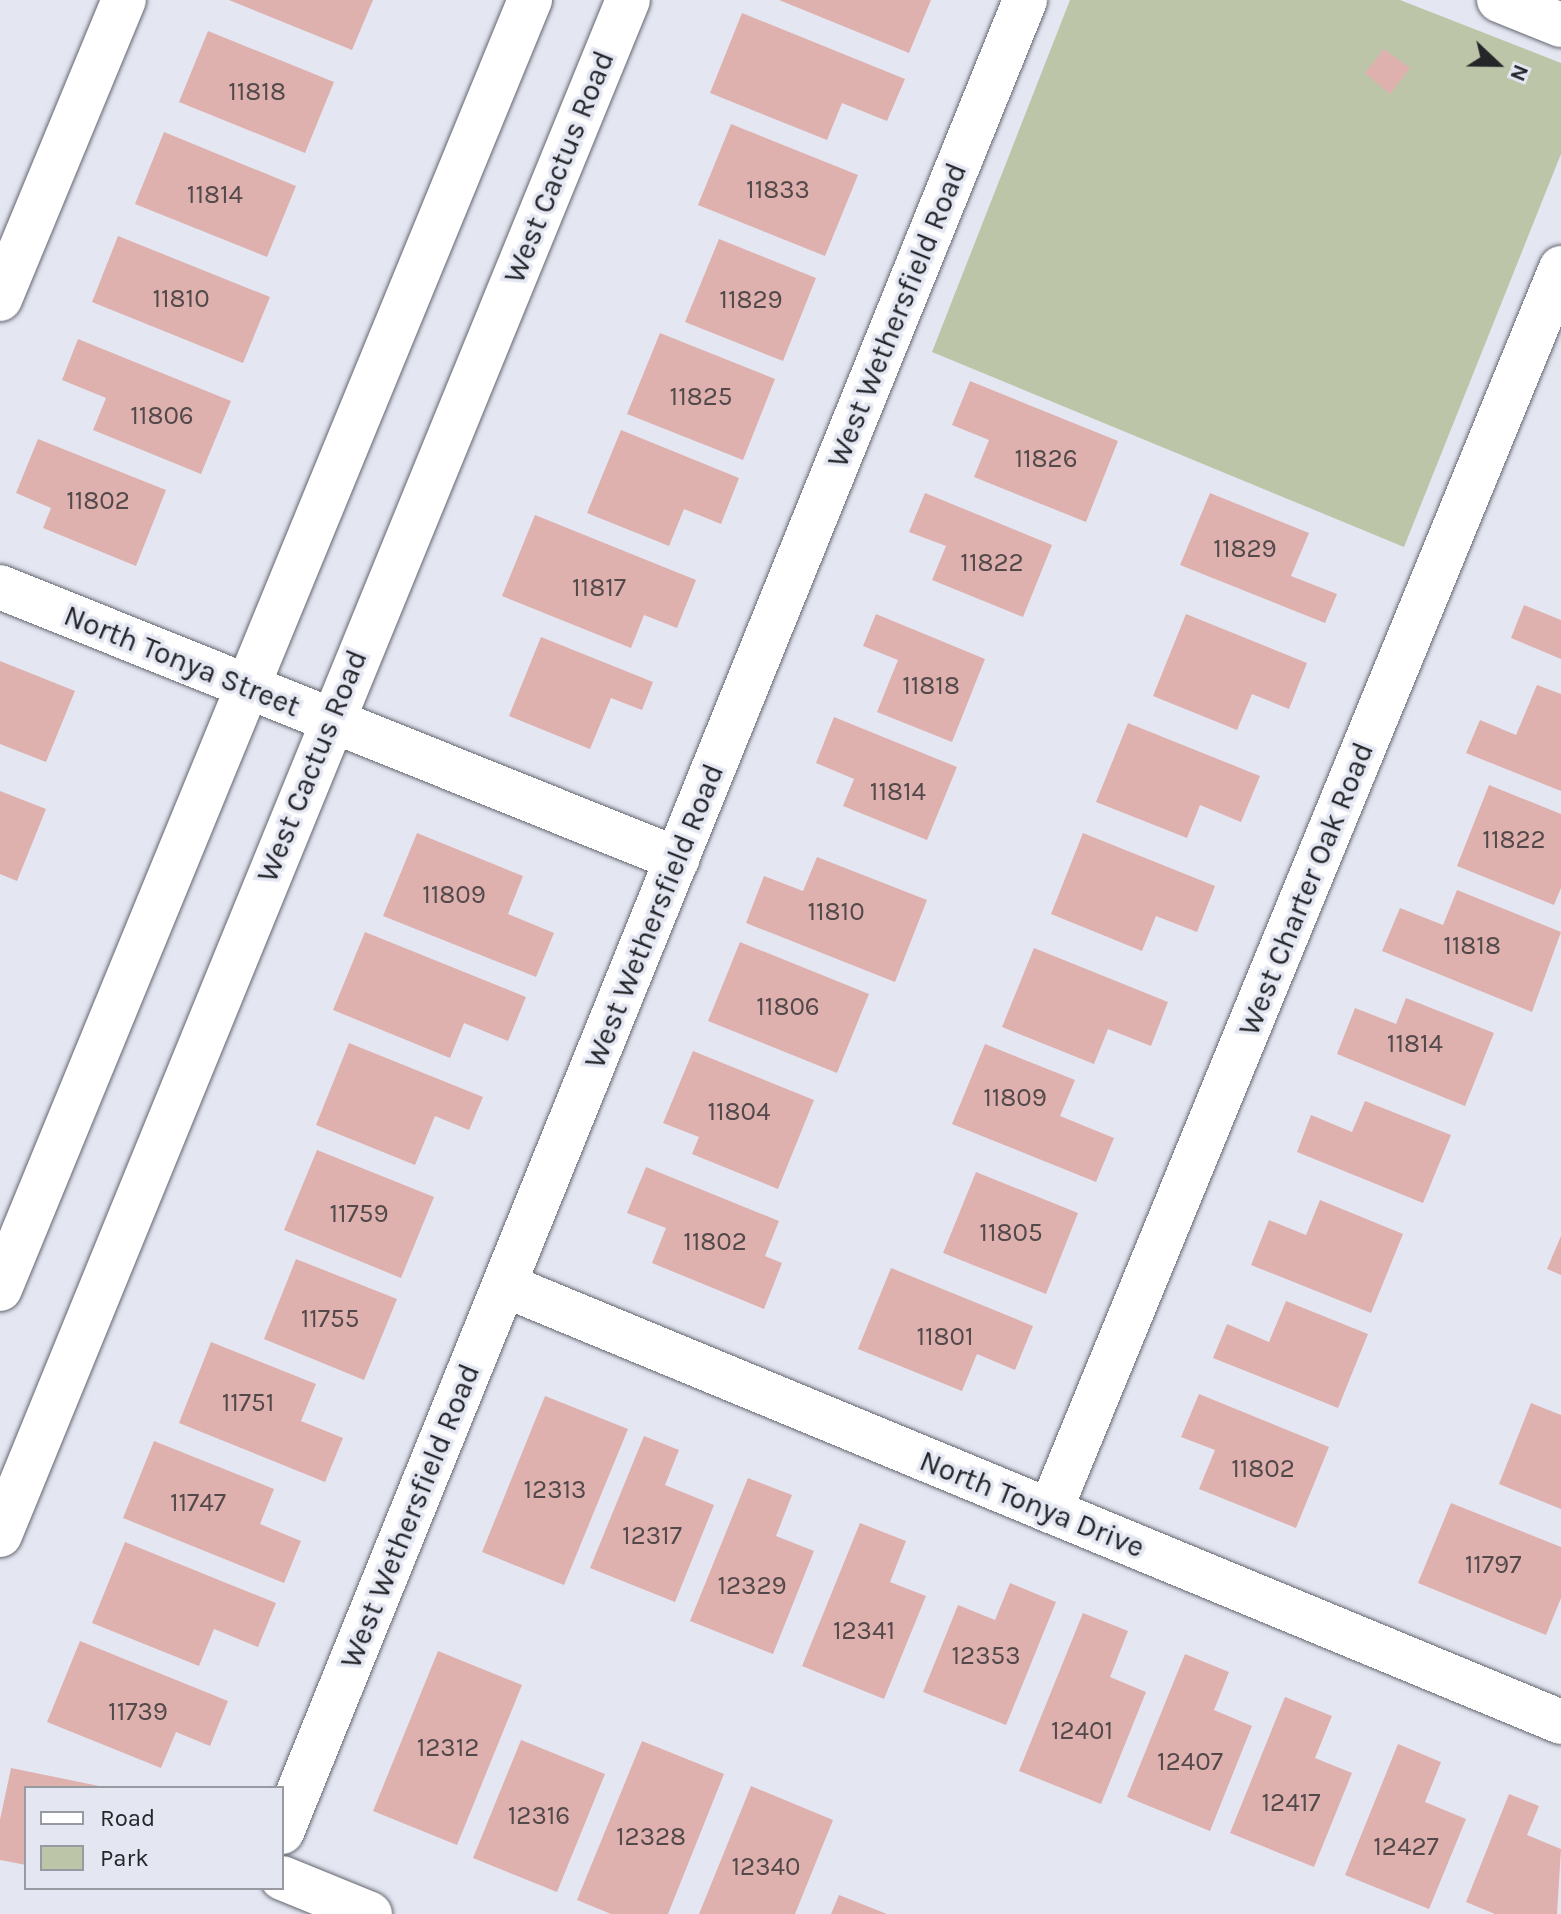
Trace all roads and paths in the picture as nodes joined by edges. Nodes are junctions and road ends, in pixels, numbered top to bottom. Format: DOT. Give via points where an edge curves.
graph roads {
  1 [pos="124,0"];
  2 [pos="530,0"];
  3 [pos="628,0"];
  4 [pos="1025,0"];
  5 [pos="1499,0"];
  6 [pos="1561,25"];
  7 [pos="1561,268"];
  8 [pos="0,299"];
  9 [pos="0,587"];
  10 [pos="247,687"];
  11 [pos="330,721"];
  12 [pos="677,859"];
  13 [pos="504,1285"];
  14 [pos="0,1289"];
  15 [pos="1050,1511"];
  16 [pos="0,1535"];
  17 [pos="1561,1722"];
  18 [pos="284,1827"];
  19 [pos="284,1879"];
  20 [pos="370,1914"];
  1 -- 8 [label="street"];
  2 -- 10 [label="street"];
  3 -- 11 [label="street, West Cactus Road"];
  4 -- 12 [label="street, West Wethersfield Road"];
  5 -- 6 [label="street"];
  7 -- 15 [label="street, West Charter Oak Road"];
  9 -- 10 [label="street, North Tonya Street"];
  10 -- 11 [label="street, North Tonya Street"];
  10 -- 14 [label="street"];
  11 -- 12 [label="street, North Tonya Street"];
  11 -- 16 [label="street, West Cactus Road"];
  12 -- 13 [label="street, West Wethersfield Road"];
  13 -- 15 [label="street, North Tonya Drive"];
  13 -- 18 [label="street, West Wethersfield Road"];
  15 -- 17 [label="street, North Tonya Drive"];
  19 -- 20 [label="street"];
}
